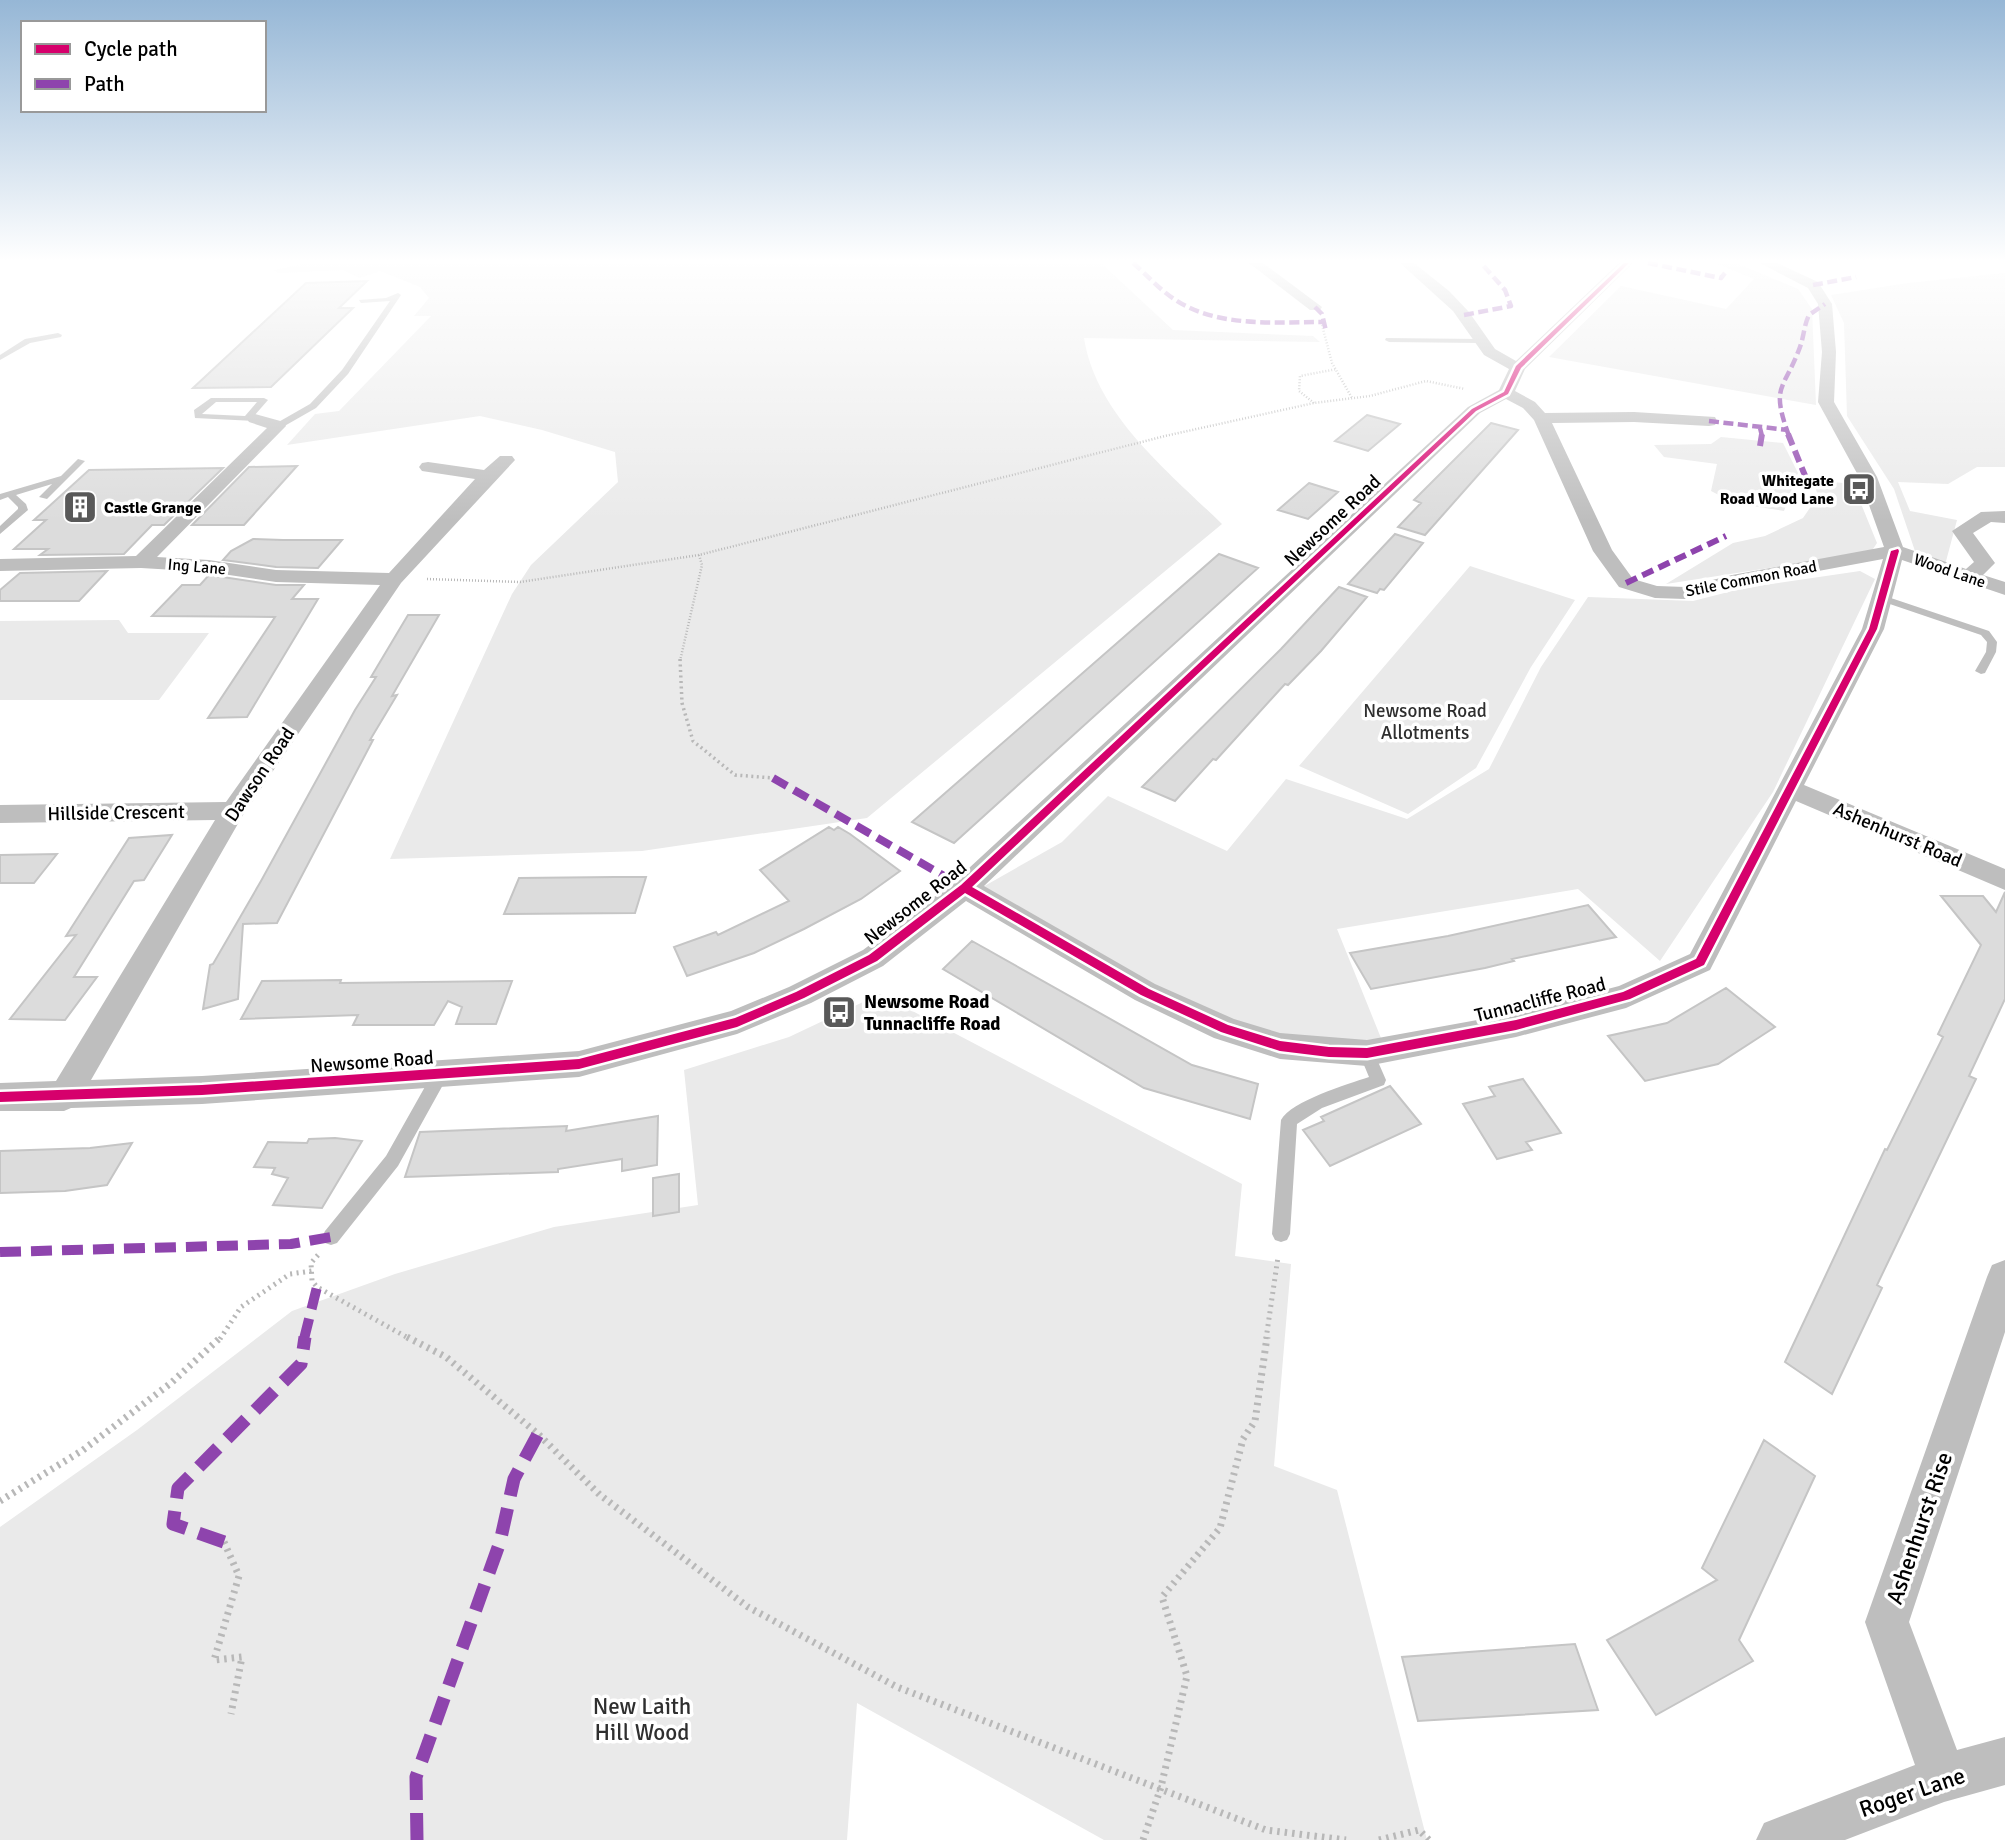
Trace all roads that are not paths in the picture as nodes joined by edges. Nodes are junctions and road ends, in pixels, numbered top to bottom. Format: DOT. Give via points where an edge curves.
graph roads {
  1 [pos="361,349"];
  2 [pos="1487,349"];
  3 [pos="1537,349"];
  4 [pos="1829,349"];
  5 [pos="1518,367"];
  6 [pos="1502,395"];
  7 [pos="252,418"];
  8 [pos="1541,418"];
  9 [pos="1709,421"];
  10 [pos="278,426"];
  11 [pos="81,461"];
  12 [pos="428,467"];
  13 [pos="63,478"];
  14 [pos="11,495"];
  15 [pos="0,497"];
  16 [pos="44,497"];
  17 [pos="2005,517"];
  18 [pos="0,531"];
  19 [pos="1895,551"];
  20 [pos="141,562"];
  21 [pos="0,565"];
  22 [pos="1969,576"];
  23 [pos="394,579"];
  24 [pos="2005,589"];
  25 [pos="1882,598"];
  26 [pos="1981,671"];
  27 [pos="1791,789"];
  28 [pos="233,811"];
  29 [pos="0,814"];
  30 [pos="2005,880"];
  31 [pos="965,888"];
  32 [pos="1367,1053"];
  33 [pos="441,1074"];
  34 [pos="0,1097"];
  35 [pos="64,1097"];
  36 [pos="1281,1234"];
  37 [pos="331,1237"];
  38 [pos="2005,1277"];
  39 [pos="2005,1761"];
  40 [pos="1944,1778"];
  41 [pos="1781,1840"];
  1 -- 10 [label="lane" via="313,406"];
  2 -- 5 [label="street" via="1496,359"];
  3 -- 5 [label="street"];
  4 -- 19 [label="street" via="1826,401 1868,477"];
  5 -- 6 [label="street"];
  6 -- 8 [label="street, Stile Common Road" via="1529,405"];
  6 -- 31 [label="street, Newsome Road" via="1474,410"];
  7 -- 7 [label="lane" via="205,417 197,412 214,400 264,400"];
  7 -- 10 [label="street"];
  8 -- 9 [label="street"];
  8 -- 19 [label="street, Stile Common Road" via="1603,551 1626,583 1655,592 1685,593"];
  10 -- 20 [label="street"];
  11 -- 13 [label="lane"];
  12 -- 23 [label="street, Dawson Road" via="497,468"];
  13 -- 14 [label="lane"];
  13 -- 16 [label="lane"];
  14 -- 15 [label="lane"];
  14 -- 18 [label="lane" via="23,510"];
  17 -- 22 [label="street" via="1989,516 1962,531 1985,563"];
  19 -- 22 [label="street, Wood Lane"];
  19 -- 25 [label="street, Tunnacliffe Road"];
  20 -- 21 [label="street, Ing Lane"];
  20 -- 23 [label="street, Ing Lane" via="276,576"];
  22 -- 24 [label="street, Wood Lane"];
  23 -- 28 [label="street, Dawson Road"];
  25 -- 26 [label="lane" via="1985,633 1992,642 1991,652"];
  25 -- 27 [label="street, Tunnacliffe Road" via="1873,629"];
  27 -- 30 [label="street, Ashenhurst Road"];
  27 -- 32 [label="street, Tunnacliffe Road" via="1700,962 1626,996 1516,1025"];
  28 -- 29 [label="street, Hillside Crescent"];
  28 -- 35 [label="street, Dawson Road"];
  31 -- 32 [label="street, Tunnacliffe Road" via="1145,992 1225,1029 1280,1046"];
  31 -- 33 [label="street, Newsome Road" via="873,958 737,1022 579,1064"];
  32 -- 36 [label="lane" via="1378,1080 1316,1102 1289,1120"];
  33 -- 35 [label="street, Newsome Road"];
  33 -- 37 [label="lane" via="392,1161"];
  34 -- 35 [label="street, Newsome Road"];
  38 -- 40 [label="street, Ashenhurst Rise" via="1887,1622"];
  39 -- 40 [label="street, Roger Lane"];
  40 -- 41 [label="street, Roger Lane"];
}
